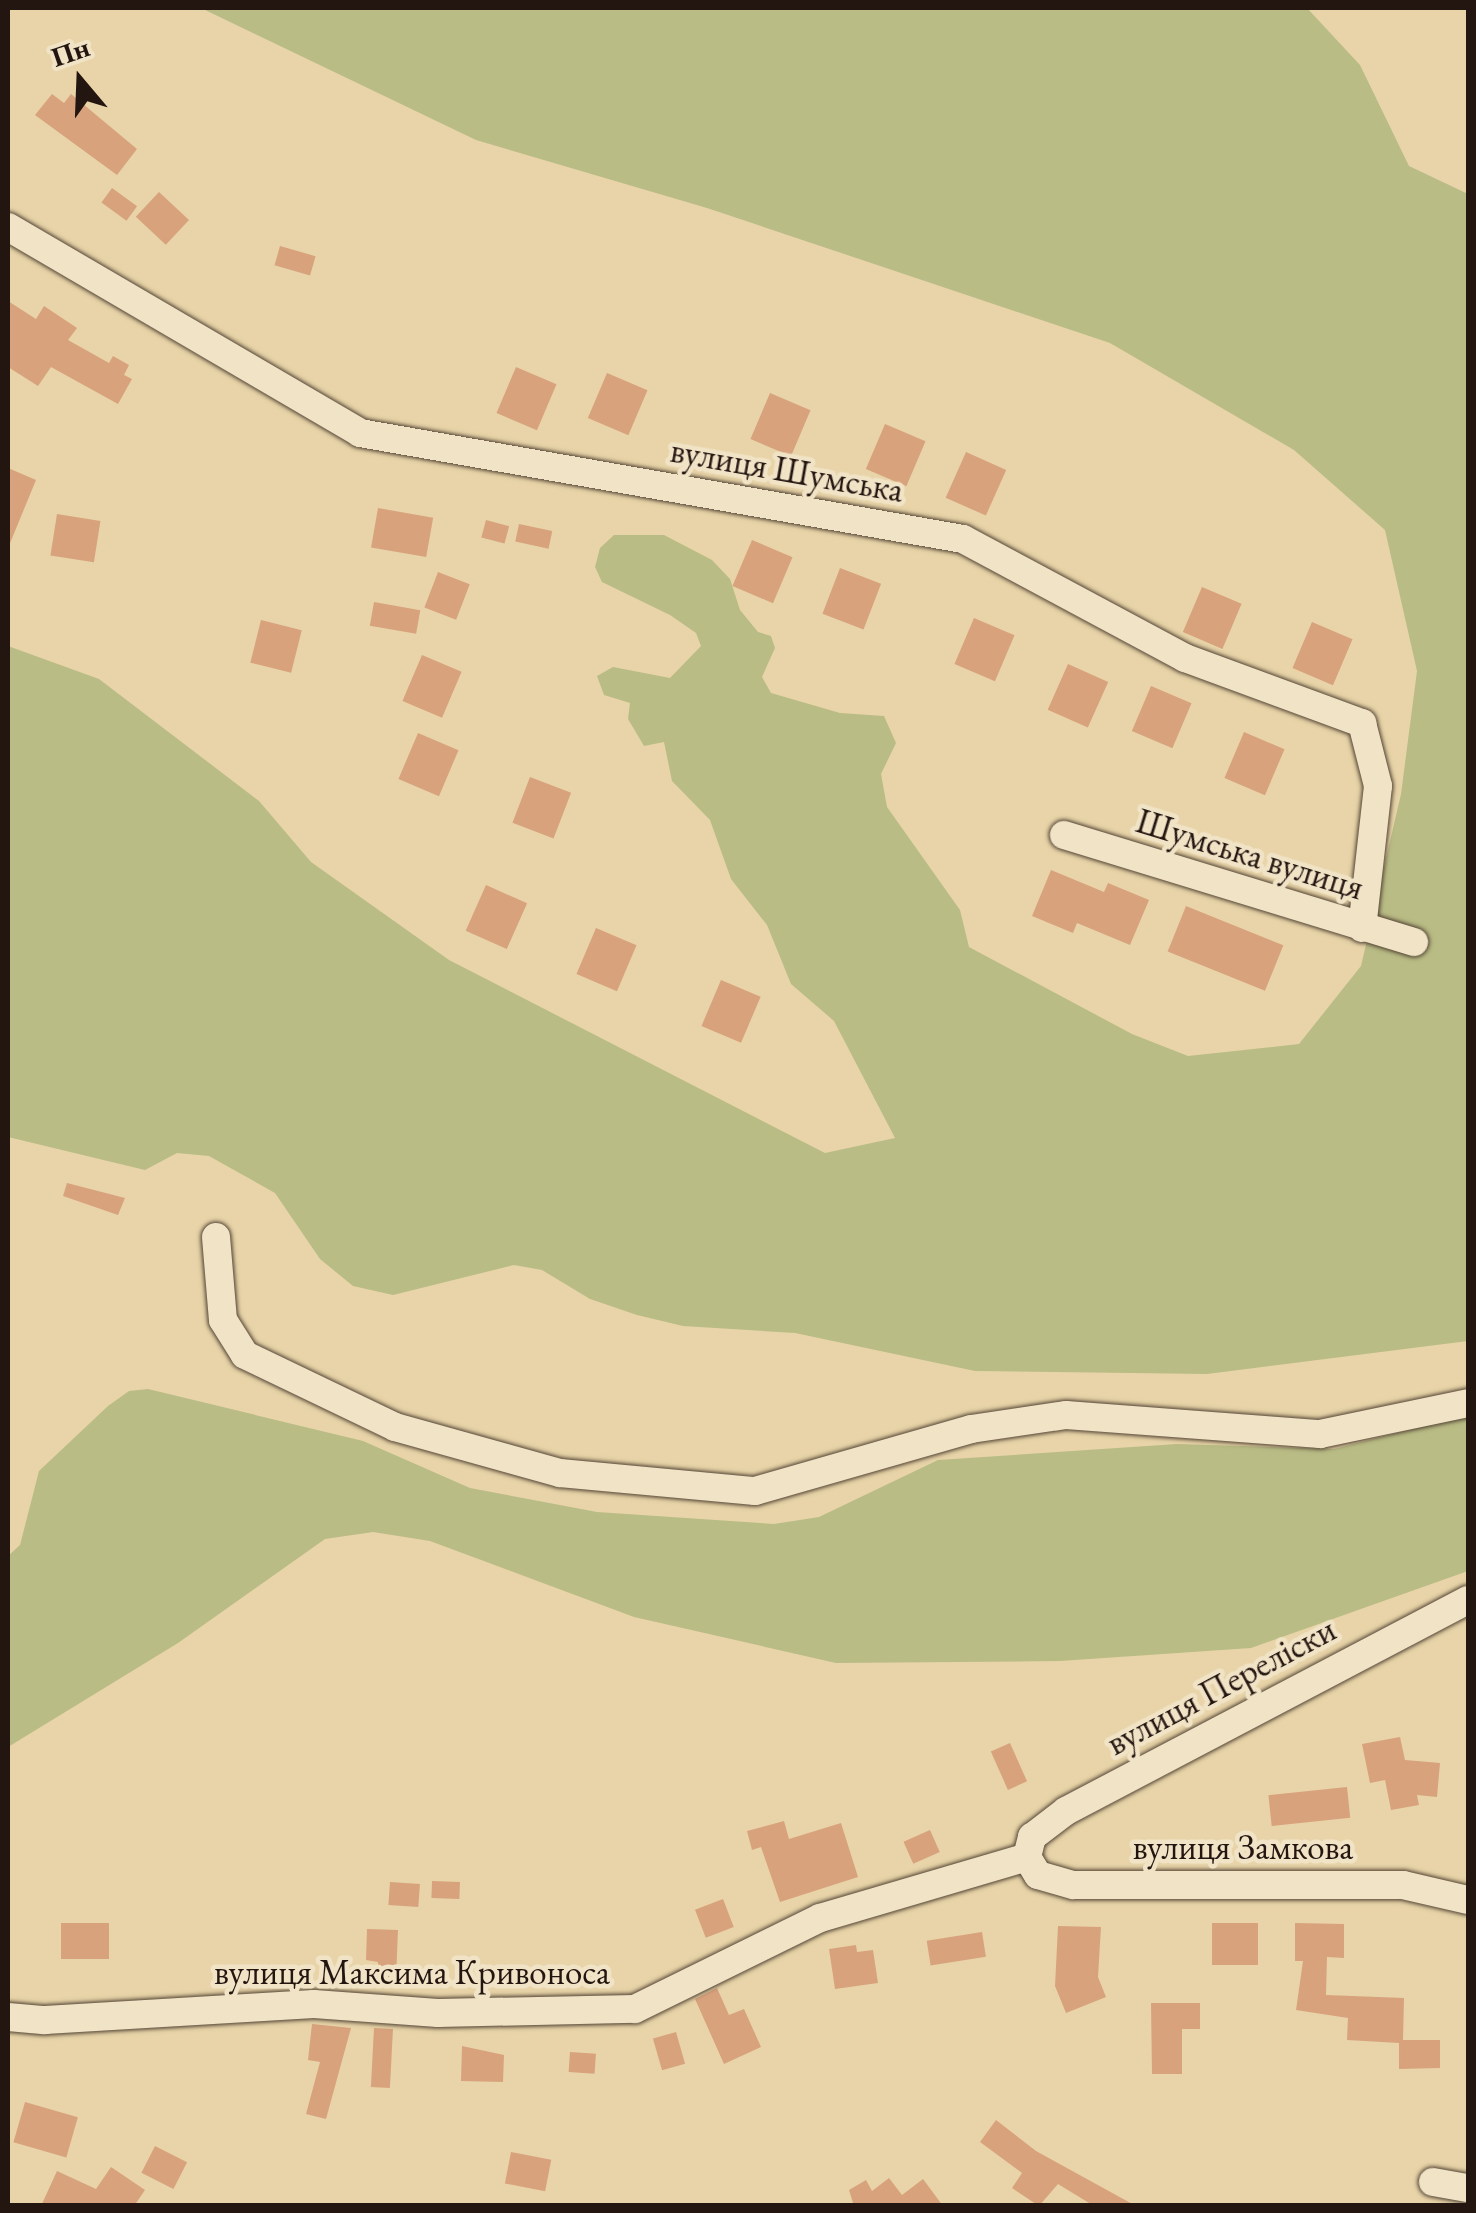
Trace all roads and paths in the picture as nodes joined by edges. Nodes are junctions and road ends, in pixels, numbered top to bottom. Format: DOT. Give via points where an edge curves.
graph roads {
  1 [pos="8,227"];
  2 [pos="1064,835"];
  3 [pos="1362,928"];
  4 [pos="1414,942"];
  5 [pos="216,1237"];
  6 [pos="1468,1403"];
  7 [pos="1468,1600"];
  8 [pos="1027,1857"];
  9 [pos="1468,1900"];
  10 [pos="8,2016"];
  11 [pos="1432,2182"];
  12 [pos="1468,2188"];
  1 -- 3 [label="street, вулиця Шумська" via="360,433 963,539 1184,658 1362,723 1378,786"];
  2 -- 3 [label="street, Шумська вулиця"];
  3 -- 4 [label="street, Шумська вулиця"];
  5 -- 6 [label="street" via="223,1320 244,1355 395,1427 560,1472 756,1490 970,1429 1066,1416 1320,1434"];
  7 -- 8 [label="street, вулиця Переліски" via="1066,1811 1032,1837"];
  8 -- 9 [label="street, вулиця Замкова" via="1038,1876 1074,1885 1403,1885"];
  8 -- 10 [label="street, вулиця Максима Кривоноса" via="820,1918 635,2009 438,2014 314,2004 45,2020"];
  11 -- 12 [label="street"];
}
